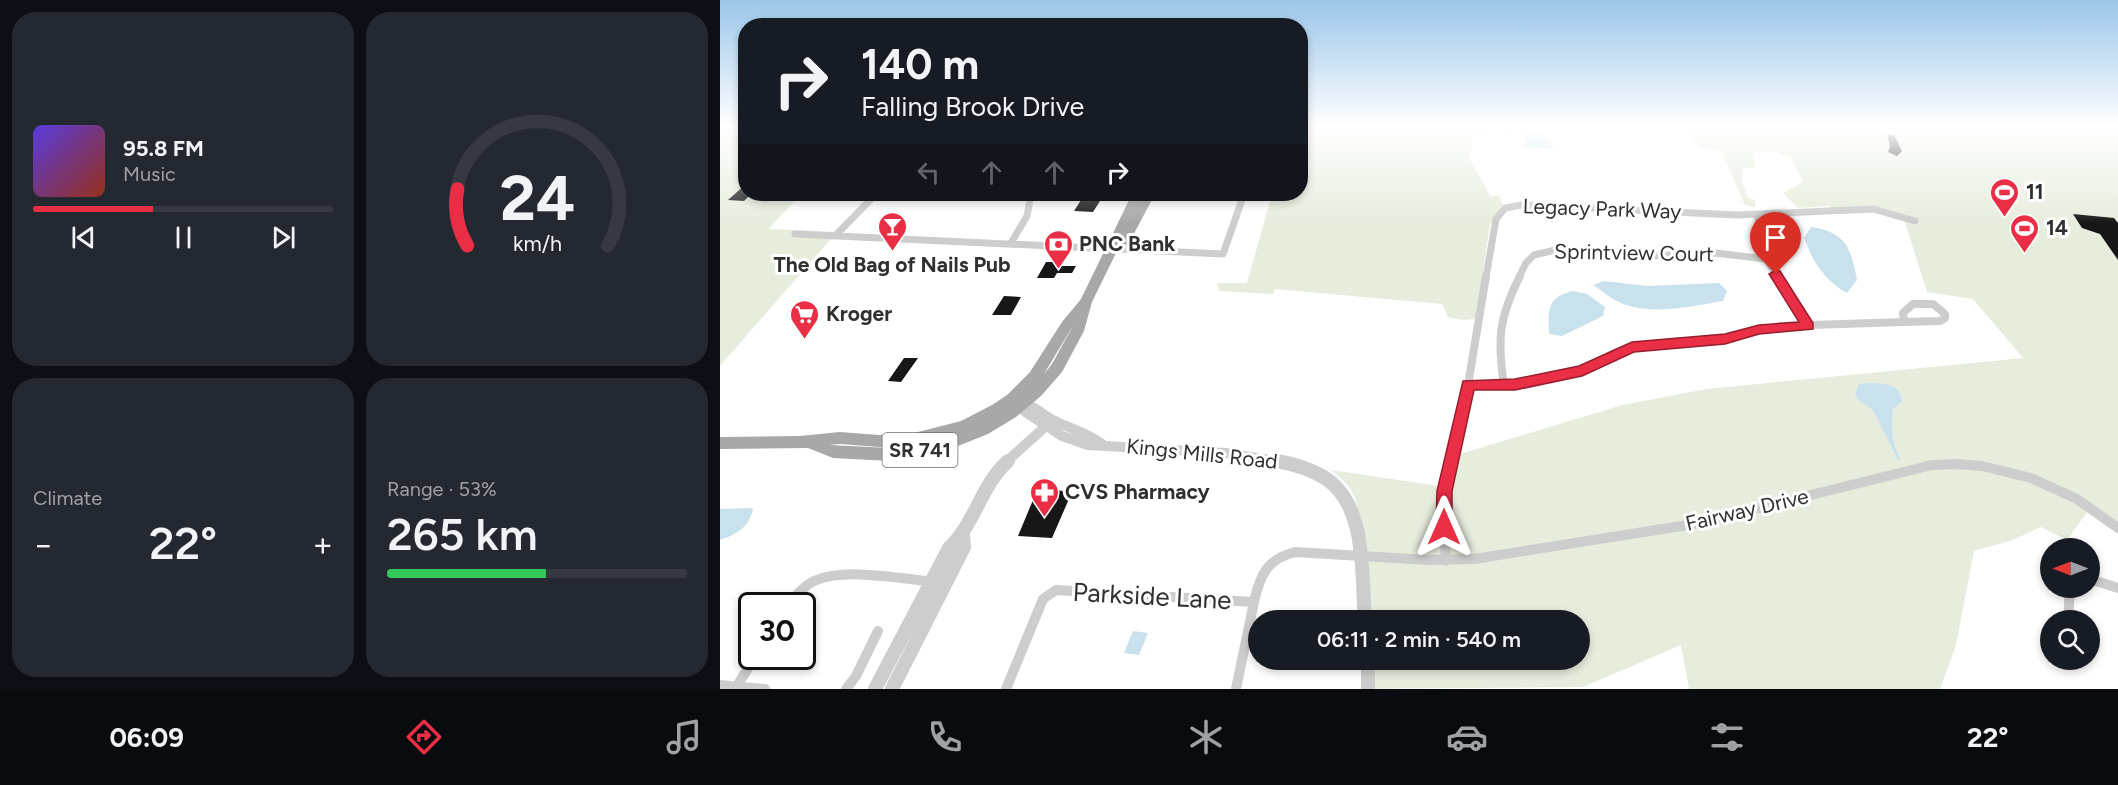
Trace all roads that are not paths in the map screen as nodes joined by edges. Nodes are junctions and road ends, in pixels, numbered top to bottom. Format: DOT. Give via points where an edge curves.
graph roads {
  1 [pos="869,201"];
  2 [pos="1030,201"];
  3 [pos="1134,201"];
  4 [pos="1145,201"];
  5 [pos="1242,201"];
  6 [pos="1757,215"];
  7 [pos="1915,220"];
  8 [pos="795,234"];
  9 [pos="835,236"];
  10 [pos="1011,243"];
  11 [pos="1113,248"];
  12 [pos="1766,260"];
  13 [pos="1904,323"];
  14 [pos="1808,326"];
  15 [pos="1468,385"];
  16 [pos="1504,385"];
  17 [pos="1020,403"];
  18 [pos="1046,426"];
  19 [pos="720,443"];
  20 [pos="1102,444"];
  21 [pos="2118,528"];
  22 [pos="963,535"];
  23 [pos="1359,556"];
  24 [pos="1446,561"];
  25 [pos="932,581"];
  26 [pos="947,582"];
  27 [pos="2100,582"];
  28 [pos="2118,588"];
  29 [pos="800,592"];
  30 [pos="1254,602"];
  31 [pos="1364,610"];
  32 [pos="878,631"];
  33 [pos="747,670"];
  34 [pos="1368,670"];
  35 [pos="720,685"];
  36 [pos="736,688"];
  37 [pos="765,689"];
  38 [pos="846,689"];
  39 [pos="875,689"];
  40 [pos="892,689"];
  41 [pos="1006,689"];
  42 [pos="1236,689"];
  43 [pos="1368,689"];
  1 -- 9 [label="street"];
  2 -- 10 [label="street" via="1027,216"];
  3 -- 11 [label="main road, SR 741"];
  4 -- 11 [label="main road, SR 741" via="1125,240"];
  5 -- 11 [label="street" via="1223,254"];
  6 -- 7 [label="street, Legacy Park Way" via="1873,209"];
  6 -- 12 [label="street"];
  6 -- 15 [label="street, Legacy Park Way" via="1522,205 1505,208 1496,219"];
  8 -- 9 [label="street"];
  9 -- 10 [label="street"];
  10 -- 11 [label="street"];
  11 -- 17 [label="main road, SR 741" via="1086,302 1072,315"];
  12 -- 14 [label="street"];
  12 -- 16 [label="street, Sprintview Court" via="1715,253 1631,257 1564,248 1534,255 1507,301 1498,349"];
  13 -- 13 [label="street" via="1940,321 1945,314 1933,304 1913,303 1903,312"];
  13 -- 14 [label="street"];
  14 -- 16 [label="street" via="1759,330 1725,339 1632,347 1582,370"];
  15 -- 16 [label="street"];
  15 -- 24 [label="street, Legacy Park Way" via="1444,491"];
  17 -- 18 [label="street, Kings Mills Road" via="1024,411"];
  17 -- 19 [label="main road, SR 741" via="971,434 913,452 863,455 822,451 811,442"];
  17 -- 20 [label="street, Kings Mills Road" via="1031,405"];
  18 -- 20 [label="street, Kings Mills Road" via="1088,445"];
  18 -- 22 [label="street" via="1002,466"];
  20 -- 23 [label="street, Kings Mills Road" via="1260,457 1318,473 1335,484 1346,499"];
  21 -- 24 [label="street, Fairway Drive" via="2036,480 1990,467 1950,464 1910,469 1694,524"];
  22 -- 25 [label="street" via="949,548"];
  22 -- 26 [label="street" via="964,547"];
  23 -- 24 [label="street, Fairway Drive"];
  23 -- 30 [label="street, Parkside Lane" via="1295,552 1281,555 1264,569"];
  23 -- 31 [label="street, Kings Mills Road"];
  25 -- 26 [label="street"];
  25 -- 29 [label="street" via="822,578"];
  25 -- 39 [label="street"];
  26 -- 40 [label="street"];
  27 -- 28 [label="street"];
  30 -- 41 [label="street, Parkside Lane" via="1056,590 1043,599"];
  30 -- 42 [label="street, Parkside Lane"];
  32 -- 38 [label="street"];
  33 -- 36 [label="street"];
  34 -- 43 [label="street"];
  35 -- 36 [label="street"];
  36 -- 37 [label="street"];
}
